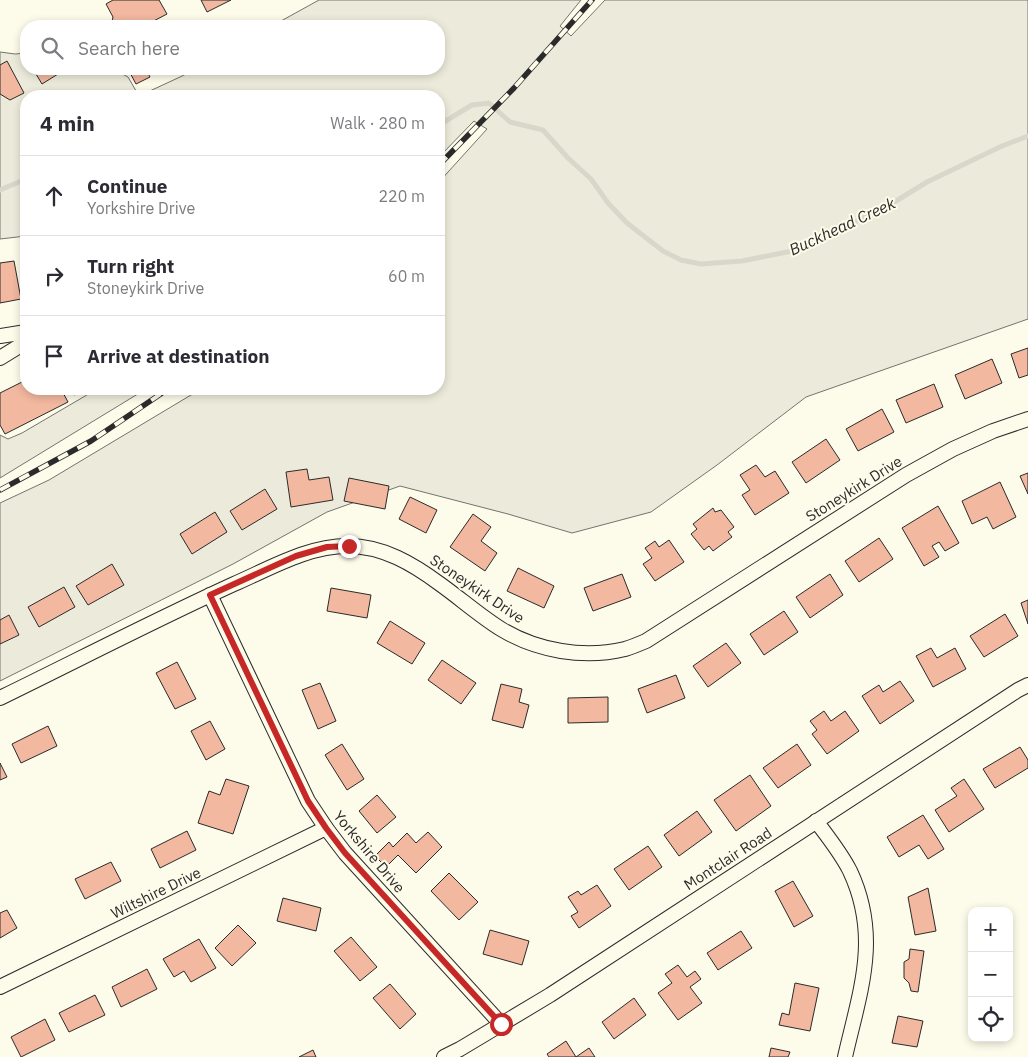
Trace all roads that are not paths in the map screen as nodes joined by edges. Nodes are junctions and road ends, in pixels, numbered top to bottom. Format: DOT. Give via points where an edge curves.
graph roads {
  1 [pos="20,333"];
  2 [pos="0,336"];
  3 [pos="20,346"];
  4 [pos="0,358"];
  5 [pos="1028,418"];
  6 [pos="210,595"];
  7 [pos="1028,685"];
  8 [pos="0,698"];
  9 [pos="816,821"];
  10 [pos="326,828"];
  11 [pos="0,987"];
  12 [pos="501,1024"];
  13 [pos="444,1057"];
  14 [pos="845,1057"];
  1 -- 2 [label="street"];
  3 -- 4 [label="street"];
  5 -- 6 [label="street, Stoneykirk Drive" via="954,449 906,475 646,641 626,649 583,653 562,651 520,639 410,564 370,548 349,546 316,550"];
  6 -- 8 [label="street, Stoneykirk Drive"];
  6 -- 10 [label="street, Yorkshire Drive" via="308,801"];
  7 -- 9 [label="street, Montclair Road"];
  9 -- 12 [label="street, Montclair Road"];
  9 -- 14 [label="street" via="850,871 858,891 866,933 864,976"];
  10 -- 11 [label="street, Wiltshire Drive"];
  10 -- 12 [label="street, Yorkshire Drive"];
  12 -- 13 [label="street, Montclair Road"];
}
